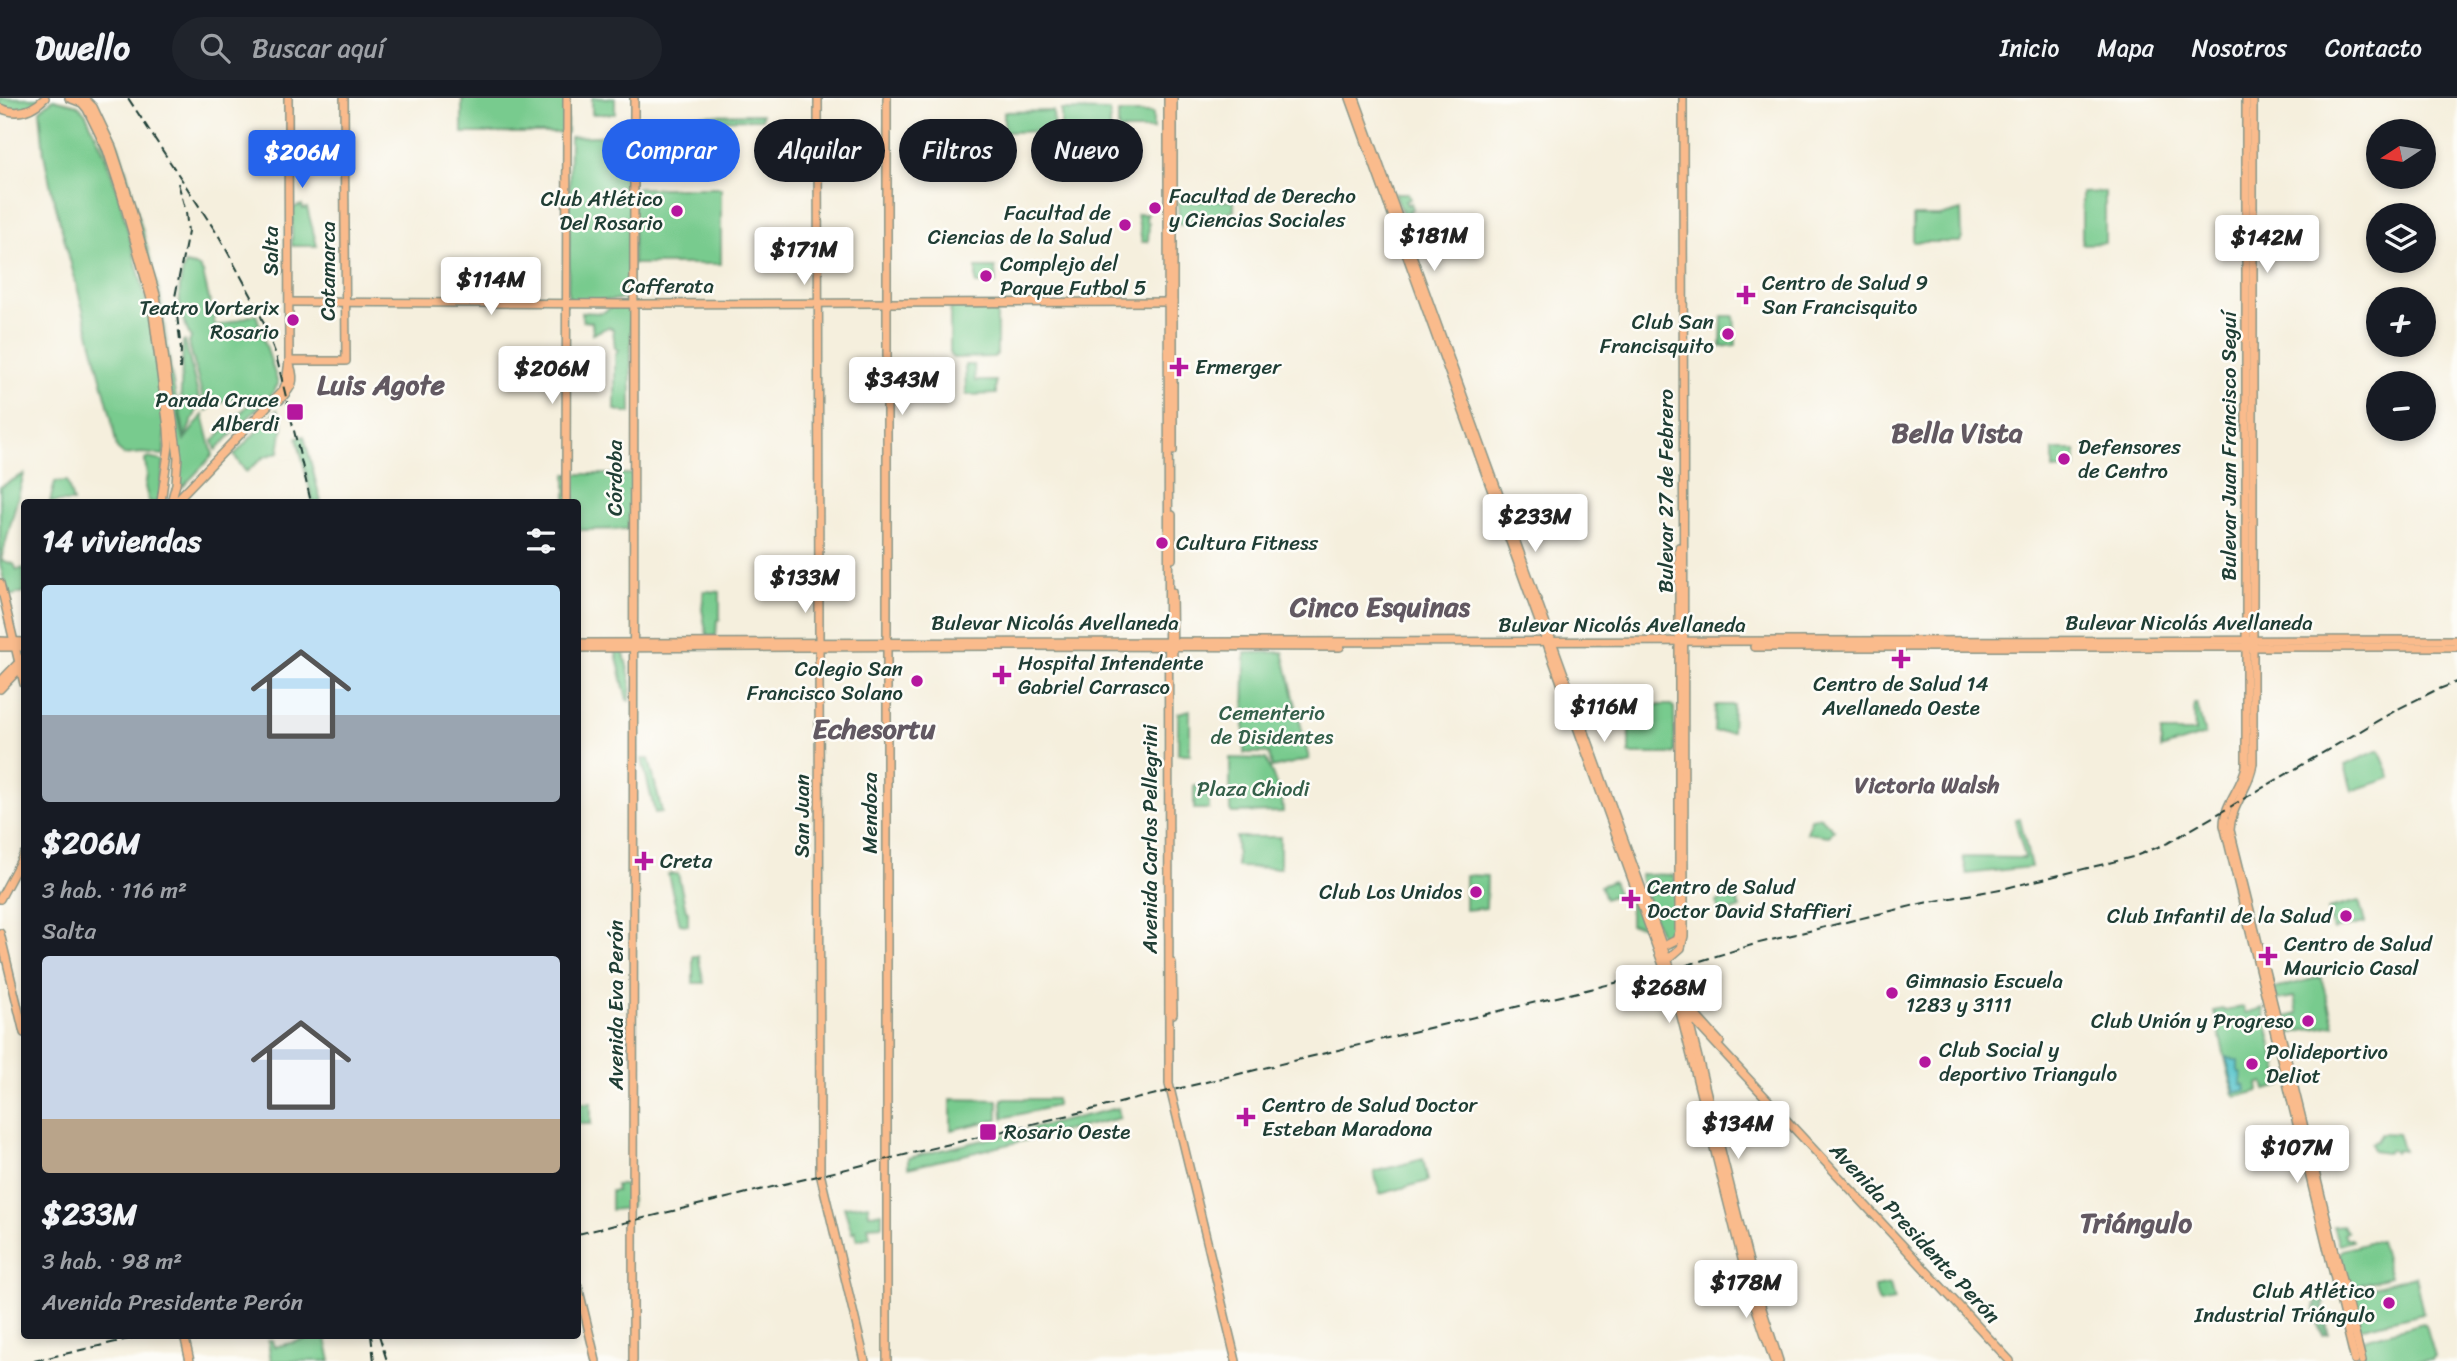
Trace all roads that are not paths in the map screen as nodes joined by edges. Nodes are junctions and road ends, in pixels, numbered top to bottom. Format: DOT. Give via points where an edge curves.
graph roads {
  1 [pos="45,98"];
  2 [pos="69,98"];
  3 [pos="84,98"];
  4 [pos="288,98"];
  5 [pos="344,98"];
  6 [pos="567,98"];
  7 [pos="634,98"];
  8 [pos="818,98"];
  9 [pos="887,98"];
  10 [pos="1171,98"];
  11 [pos="1350,98"];
  12 [pos="1355,98"];
  13 [pos="1681,98"];
  14 [pos="2246,98"];
  15 [pos="2253,98"];
  16 [pos="0,108"];
  17 [pos="289,302"];
  18 [pos="346,302"];
  19 [pos="1171,302"];
  20 [pos="818,303"];
  21 [pos="888,303"];
  22 [pos="567,304"];
  23 [pos="633,304"];
  24 [pos="289,361"];
  25 [pos="176,484"];
  26 [pos="188,489"];
  27 [pos="162,499"];
  28 [pos="176,499"];
  29 [pos="179,499"];
  30 [pos="179,499"];
  31 [pos="566,499"];
  32 [pos="0,583"];
  33 [pos="2457,640"];
  34 [pos="581,643"];
  35 [pos="1170,643"];
  36 [pos="2249,643"];
  37 [pos="0,644"];
  38 [pos="15,644"];
  39 [pos="21,644"];
  40 [pos="819,644"];
  41 [pos="888,644"];
  42 [pos="633,645"];
  43 [pos="1550,645"];
  44 [pos="1681,645"];
  45 [pos="2457,646"];
  46 [pos="581,648"];
  47 [pos="21,660"];
  48 [pos="21,664"];
  49 [pos="21,664"];
  50 [pos="0,682"];
  51 [pos="0,689"];
  52 [pos="21,852"];
  53 [pos="21,860"];
  54 [pos="0,891"];
  55 [pos="0,899"];
  56 [pos="0,933"];
  57 [pos="1659,948"];
  58 [pos="1666,961"];
  59 [pos="1681,1003"];
  60 [pos="1686,1012"];
  61 [pos="21,1020"];
  62 [pos="1709,1033"];
  63 [pos="1690,1038"];
  64 [pos="581,1298"];
  65 [pos="185,1339"];
  66 [pos="190,1361"];
  67 [pos="596,1361"];
  68 [pos="634,1361"];
  69 [pos="865,1361"];
  70 [pos="887,1361"];
  71 [pos="1239,1361"];
  72 [pos="1774,1361"];
  73 [pos="1779,1361"];
  74 [pos="2010,1361"];
  75 [pos="2015,1361"];
  76 [pos="2355,1361"];
  77 [pos="2362,1361"];
  1 -- 16 [label="main road" via="21,112"];
  2 -- 27 [label="main road" via="87,109 107,150 151,299 168,428"];
  3 -- 25 [label="main road" via="93,107 116,158 156,295 178,457"];
  4 -- 17 [label="main road, Salta"];
  5 -- 18 [label="main road, Catamarca"];
  6 -- 22 [label="main road"];
  7 -- 23 [label="main road, Córdoba"];
  8 -- 20 [label="main road, San Juan"];
  9 -- 21 [label="main road, Mendoza"];
  10 -- 19 [label="main road, Avenida Carlos Pellegrini"];
  11 -- 43 [label="main road, Avenida Presidente Perón"];
  12 -- 43 [label="main road, Avenida Presidente Perón"];
  13 -- 44 [label="main road, Bulevar 27 de Febrero"];
  14 -- 36 [label="main road, Bulevar Juan Francisco Seguí"];
  15 -- 36 [label="main road, Bulevar Juan Francisco Seguí"];
  17 -- 18 [label="main road, Cafferata"];
  17 -- 24 [label="main road, Salta"];
  18 -- 22 [label="main road, Cafferata"];
  18 -- 24 [label="main road, Catamarca" via="346,361"];
  19 -- 21 [label="main road, Cafferata"];
  19 -- 35 [label="main road, Avenida Carlos Pellegrini"];
  20 -- 21 [label="main road, Cafferata"];
  20 -- 23 [label="main road, Cafferata"];
  20 -- 40 [label="main road, San Juan"];
  21 -- 41 [label="main road, Mendoza"];
  22 -- 23 [label="main road, Cafferata"];
  22 -- 31 [label="main road"];
  23 -- 42 [label="main road, Córdoba"];
  24 -- 26 [label="main road" via="284,388"];
  24 -- 29 [label="main road" via="294,378 291,389"];
  25 -- 26 [label="main road"];
  25 -- 28 [label="main road"];
  26 -- 30 [label="main road"];
  32 -- 38 [label="main road"];
  33 -- 36 [label="main road, Bulevar Nicolás Avellaneda"];
  34 -- 42 [label="main road, Bulevar Nicolás Avellaneda"];
  35 -- 41 [label="main road, Bulevar Nicolás Avellaneda"];
  35 -- 43 [label="main road, Bulevar Nicolás Avellaneda"];
  35 -- 71 [label="main road, Avenida Carlos Pellegrini" via="1169,1084"];
  36 -- 44 [label="main road, Bulevar Nicolás Avellaneda"];
  36 -- 45 [label="main road, Bulevar Nicolás Avellaneda"];
  36 -- 76 [label="main road, Bulevar Juan Francisco Seguí" via="2246,766 2226,811 2225,831"];
  36 -- 77 [label="main road, Bulevar Juan Francisco Seguí" via="2252,768 2234,808 2230,831"];
  37 -- 38 [label="main road"];
  38 -- 39 [label="main road"];
  38 -- 47 [label="main road"];
  40 -- 41 [label="main road, Bulevar Nicolás Avellaneda"];
  40 -- 42 [label="main road, Bulevar Nicolás Avellaneda"];
  40 -- 69 [label="main road, San Juan" via="820,1173"];
  41 -- 70 [label="main road, Mendoza"];
  42 -- 46 [label="main road, Bulevar Nicolás Avellaneda"];
  42 -- 68 [label="main road, Avenida Eva Perón"];
  43 -- 44 [label="main road, Bulevar Nicolás Avellaneda"];
  43 -- 57 [label="main road, Avenida Presidente Perón"];
  44 -- 57 [label="main road, Bulevar 27 de Febrero" via="1679,932 1676,940"];
  44 -- 58 [label="main road, Bulevar 27 de Febrero" via="1684,936 1681,948"];
  48 -- 50 [label="main road"];
  49 -- 51 [label="main road"];
  52 -- 54 [label="main road"];
  53 -- 55 [label="main road"];
  56 -- 61 [label="main road"];
  57 -- 58 [label="main road, Avenida Presidente Perón"];
  57 -- 59 [label="main road, Avenida Presidente Perón"];
  58 -- 59 [label="main road, Avenida Presidente Perón"];
  59 -- 60 [label="main road, Avenida Presidente Perón"];
  59 -- 62 [label="main road, Avenida Presidente Perón"];
  59 -- 63 [label="main road"];
  60 -- 62 [label="main road, Avenida Presidente Perón"];
  60 -- 63 [label="main road"];
  62 -- 63 [label="main road"];
  62 -- 74 [label="main road, Avenida Presidente Perón"];
  62 -- 75 [label="main road, Avenida Presidente Perón"];
  63 -- 72 [label="main road" via="1750,1291"];
  63 -- 73 [label="main road"];
  64 -- 67 [label="main road"];
  65 -- 66 [label="main road"];
}
